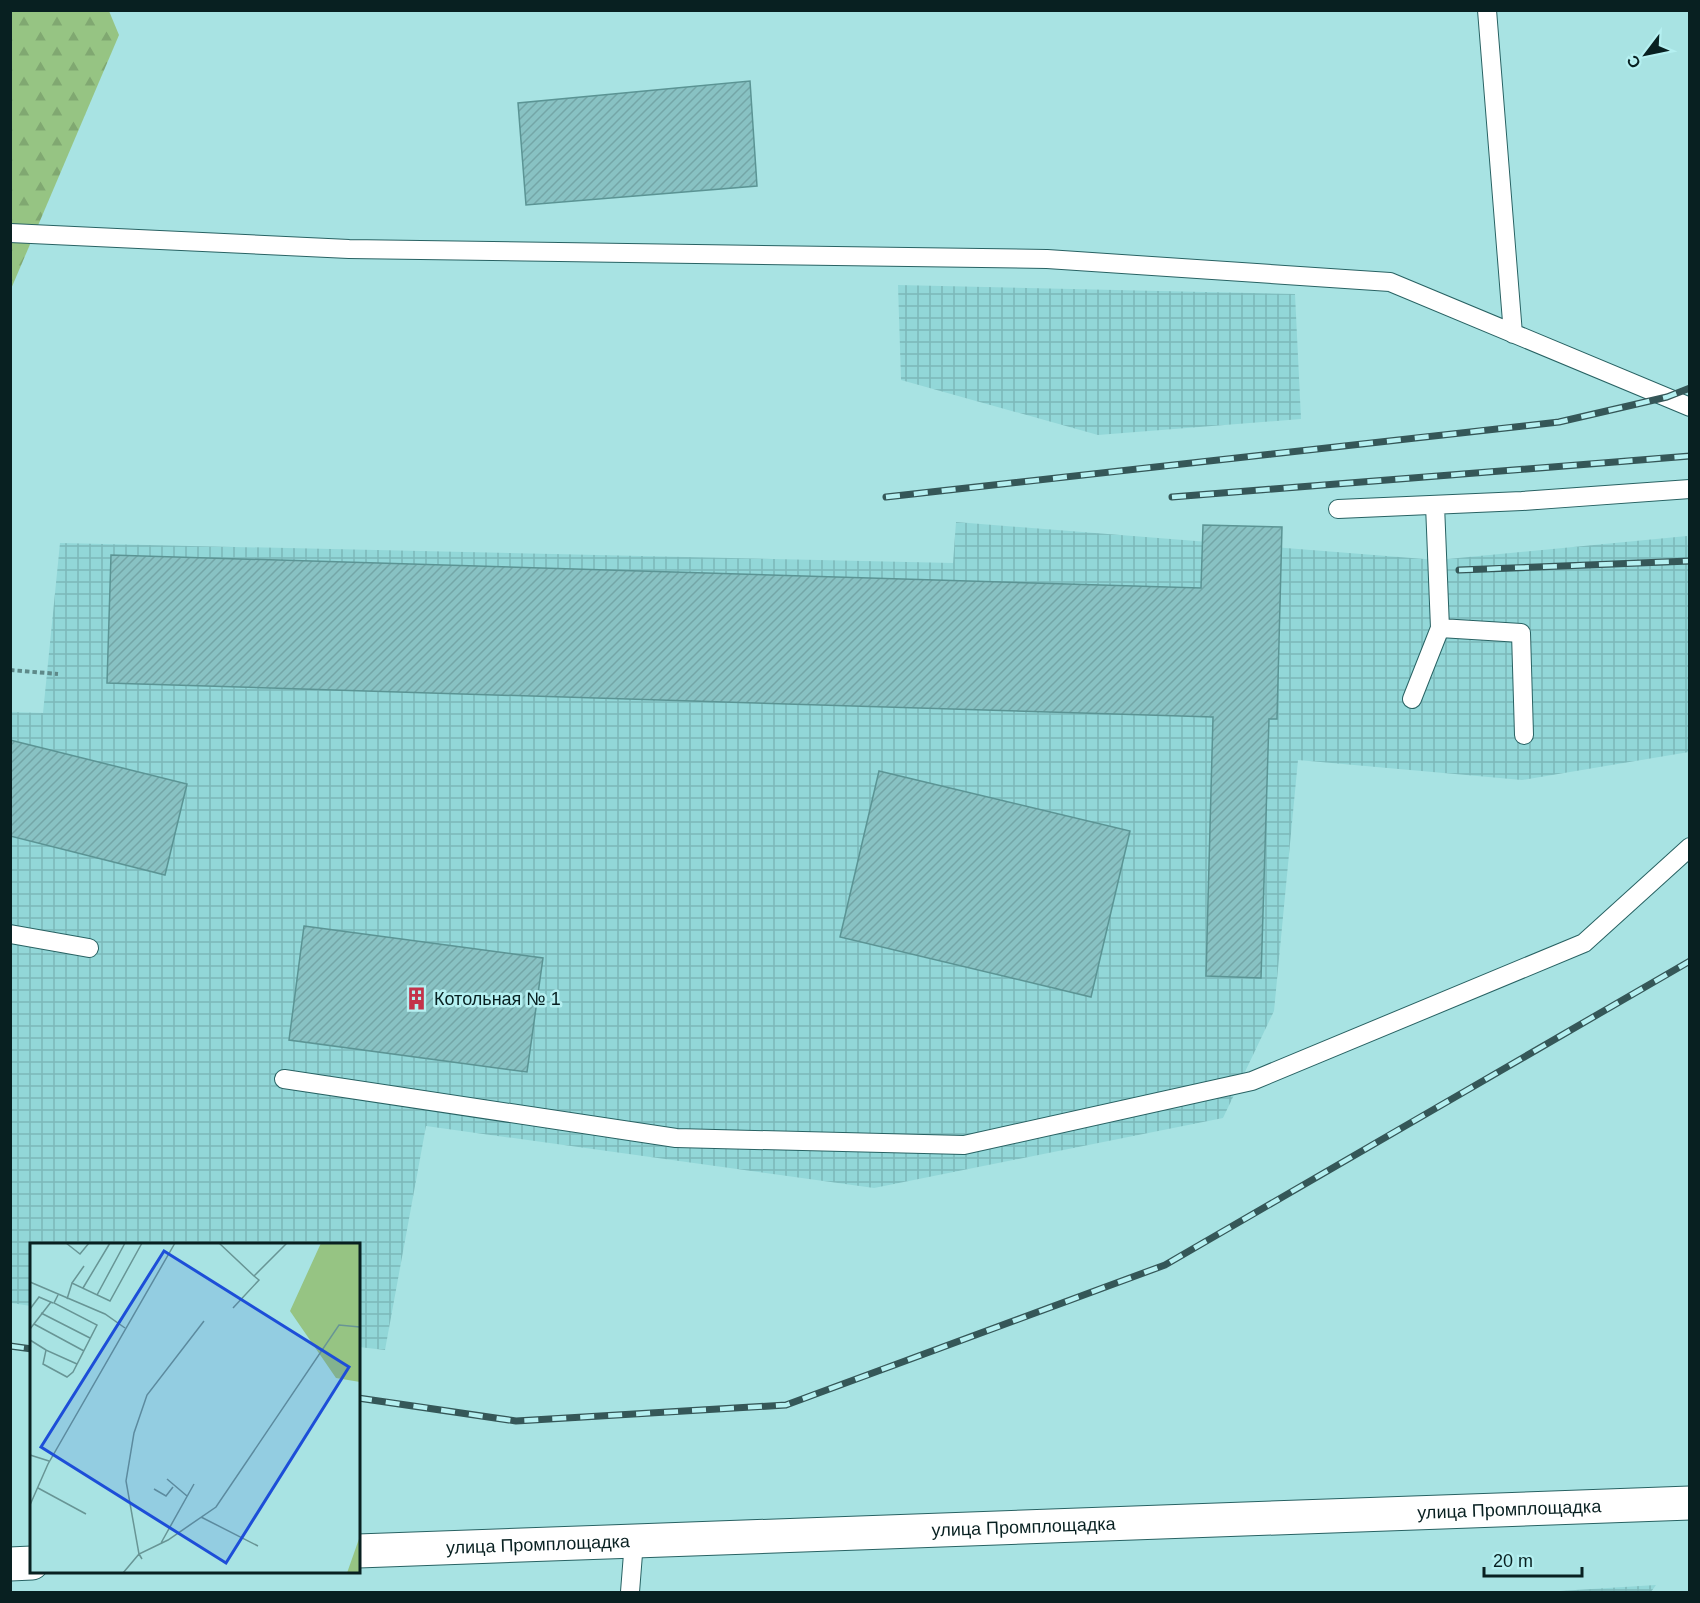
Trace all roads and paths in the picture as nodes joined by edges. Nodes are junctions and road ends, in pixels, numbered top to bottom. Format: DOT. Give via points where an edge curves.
graph roads {
  1 [pos="1487,10"];
  2 [pos="10,233"];
  3 [pos="1514,334"];
  4 [pos="1689,407"];
  5 [pos="1689,489"];
  6 [pos="1436,505"];
  7 [pos="1338,509"];
  8 [pos="1440,628"];
  9 [pos="10,670"];
  10 [pos="58,674"];
  11 [pos="1412,699"];
  12 [pos="1524,735"];
  13 [pos="1689,847"];
  14 [pos="10,934"];
  15 [pos="89,948"];
  16 [pos="284,1079"];
  17 [pos="1689,1503"];
  18 [pos="634,1541"];
  19 [pos="360,1551"];
  20 [pos="30,1563"];
  21 [pos="10,1564"];
  22 [pos="630,1593"];
  1 -- 3 [label="lane"];
  2 -- 3 [label="lane" via="349,249 1047,260 1367,280 1390,282"];
  3 -- 4 [label="lane"];
  5 -- 6 [label="lane"];
  6 -- 7 [label="lane"];
  6 -- 8 [label="lane"];
  8 -- 11 [label="lane"];
  8 -- 12 [label="lane" via="1521,633"];
  9 -- 10 [label="path"];
  13 -- 16 [label="lane" via="1584,943 1252,1081 963,1145 676,1137"];
  14 -- 15 [label="lane"];
  17 -- 18 [label="street, улица Промплощадка"];
  18 -- 19 [label="street, улица Промплощадка"];
  18 -- 22 [label="lane"];
  20 -- 21 [label="street"];
}
